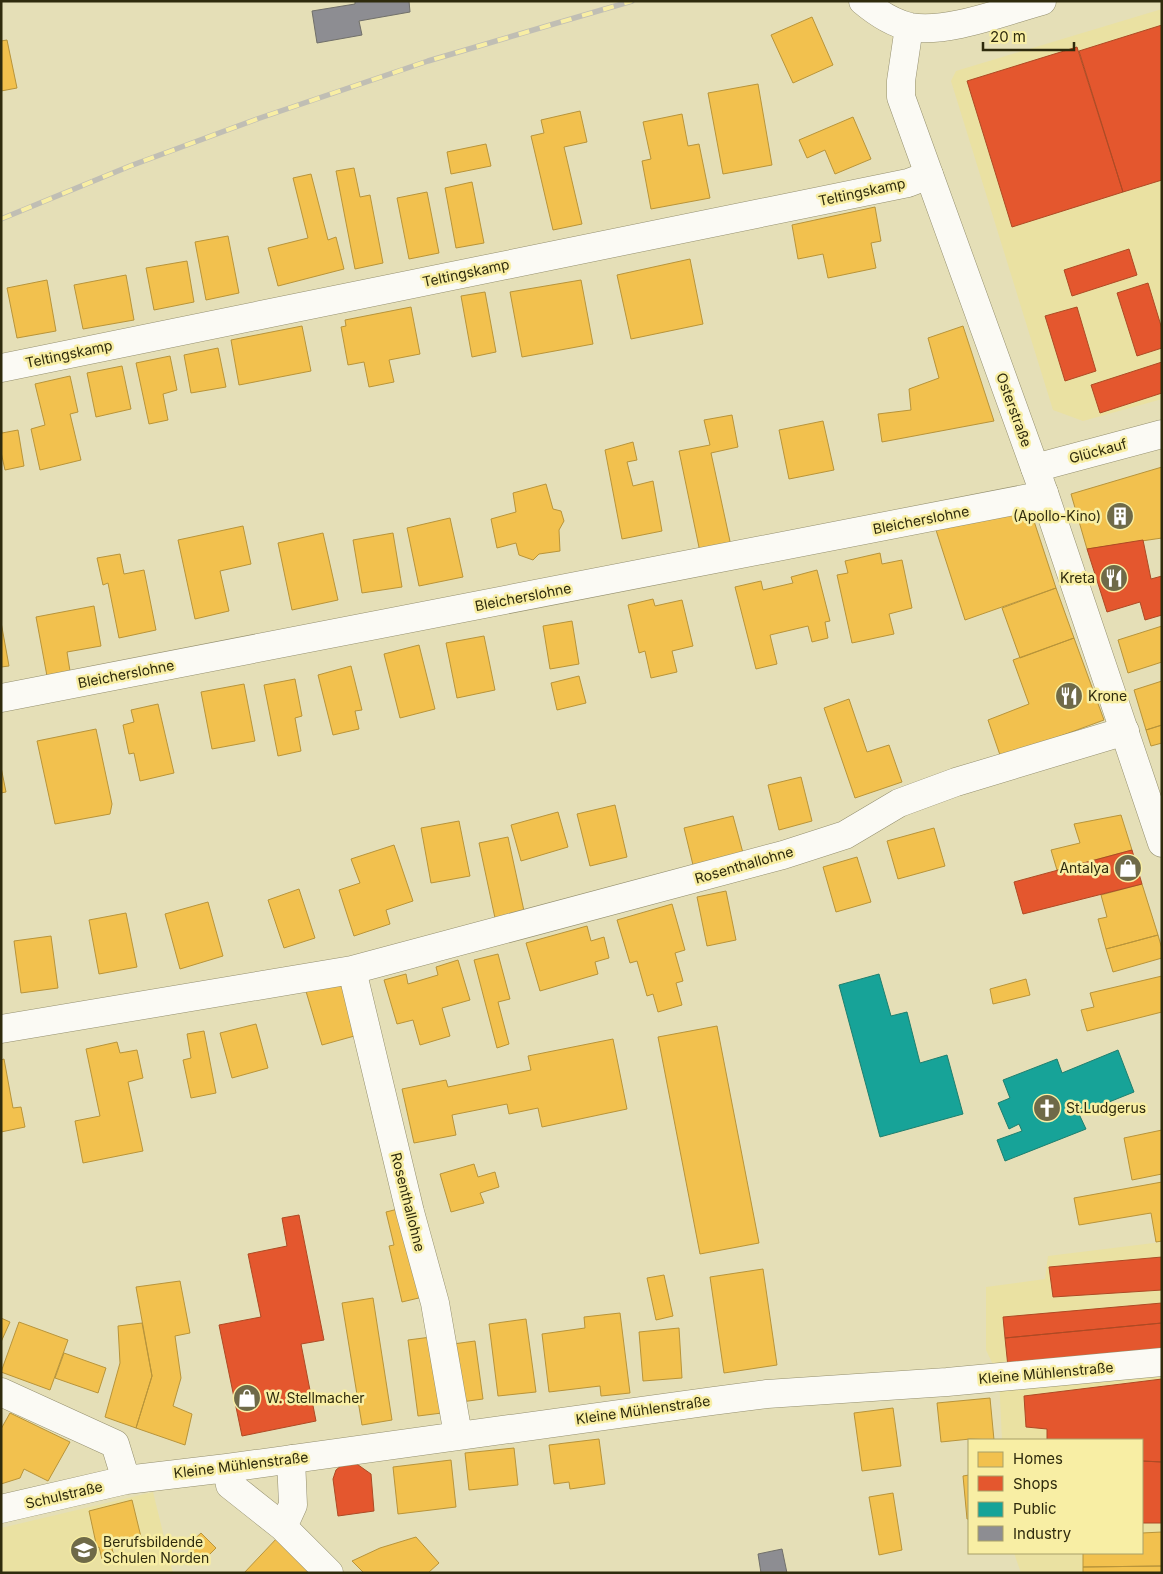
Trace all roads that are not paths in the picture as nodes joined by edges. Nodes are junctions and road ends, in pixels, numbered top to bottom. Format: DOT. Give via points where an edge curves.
graph roads {
  1 [pos="862,1"];
  2 [pos="1042,1"];
  3 [pos="909,26"];
  4 [pos="929,175"];
  5 [pos="1,368"];
  6 [pos="1162,434"];
  7 [pos="1035,468"];
  8 [pos="1044,493"];
  9 [pos="1,698"];
  10 [pos="1125,732"];
  11 [pos="1162,842"];
  12 [pos="352,970"];
  13 [pos="1,1029"];
  14 [pos="1162,1362"];
  15 [pos="1,1392"];
  16 [pos="458,1435"];
  17 [pos="291,1459"];
  18 [pos="227,1468"];
  19 [pos="126,1480"];
  20 [pos="1,1510"];
  21 [pos="282,1527"];
  22 [pos="329,1573"];
  1 -- 3 [label="street" via="892,20"];
  2 -- 3 [label="street" via="963,23 930,28"];
  3 -- 4 [label="street, Osterstraße" via="901,97"];
  4 -- 5 [label="street, Teltingskamp" via="908,183"];
  4 -- 7 [label="street, Osterstraße"];
  6 -- 7 [label="street, Glückauf"];
  7 -- 8 [label="street, Osterstraße"];
  8 -- 9 [label="street, Bleicherslohne"];
  8 -- 10 [label="street, Osterstraße"];
  10 -- 11 [label="street, Osterstraße"];
  10 -- 12 [label="street, Rosenthallohne" via="956,782 899,803 845,835 784,855"];
  12 -- 13 [label="street, Rosenthallohne"];
  12 -- 16 [label="street, Rosenthallohne" via="435,1304"];
  14 -- 16 [label="street, Kleine Mühlenstraße" via="768,1394"];
  15 -- 19 [label="street" via="115,1444"];
  16 -- 17 [label="street, Kleine Mühlenstraße"];
  17 -- 18 [label="street, Kleine Mühlenstraße"];
  17 -- 21 [label="street" via="293,1505"];
  18 -- 19 [label="street, Kleine Mühlenstraße"];
  18 -- 21 [label="street" via="230,1486"];
  19 -- 20 [label="street, Schulstraße"];
  21 -- 22 [label="street"];
}
